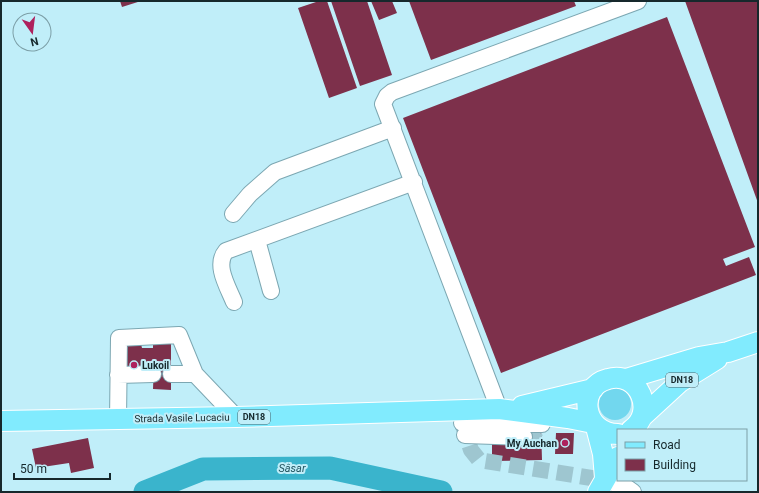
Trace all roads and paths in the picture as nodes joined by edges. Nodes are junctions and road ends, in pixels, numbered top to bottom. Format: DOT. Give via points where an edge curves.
graph roads {
  1 [pos="638,1"];
  2 [pos="394,128"];
  3 [pos="414,182"];
  4 [pos="233,214"];
  5 [pos="257,240"];
  6 [pos="271,291"];
  7 [pos="234,302"];
  8 [pos="758,342"];
  9 [pos="728,352"];
  10 [pos="153,374"];
  11 [pos="171,374"];
  12 [pos="195,374"];
  13 [pos="118,375"];
  14 [pos="626,379"];
  15 [pos="593,389"];
  16 [pos="503,409"];
  17 [pos="236,417"];
  18 [pos="118,420"];
  19 [pos="1,421"];
  20 [pos="545,422"];
  21 [pos="595,425"];
  22 [pos="632,428"];
  23 [pos="617,431"];
  24 [pos="524,437"];
  25 [pos="617,459"];
  26 [pos="637,481"];
  27 [pos="602,485"];
  28 [pos="633,492"];
  29 [pos="641,492"];
  1 -- 2 [label="lane" via="392,92 383,104"];
  2 -- 3 [label="lane"];
  2 -- 4 [label="lane" via="275,172 250,194"];
  3 -- 5 [label="lane"];
  3 -- 16 [label="lane"];
  5 -- 6 [label="lane"];
  5 -- 7 [label="lane" via="226,251 221,257 221,267"];
  8 -- 9 [label="main road, DN18"];
  9 -- 14 [label="main road, DN18"];
  9 -- 22 [label="main road, DN18" via="680,382"];
  10 -- 13 [label="lane"];
  11 -- 12 [label="lane"];
  12 -- 13 [label="lane" via="179,335 119,338"];
  12 -- 17 [label="lane"];
  13 -- 18 [label="lane"];
  14 -- 15 [label="main road, DN18" via="608,379"];
  14 -- 22 [label="main road" via="640,391 644,403"];
  15 -- 16 [label="main road, Strada Vasile Lucaciu / DN18"];
  15 -- 21 [label="main road" via="587,406"];
  16 -- 17 [label="main road, Strada Vasile Lucaciu / DN18"];
  16 -- 20 [label="main road, Strada Vasile Lucaciu / DN18"];
  17 -- 18 [label="main road, Strada Vasile Lucaciu / DN18"];
  18 -- 19 [label="main road, Strada Vasile Lucaciu / DN18"];
  20 -- 21 [label="main road, Strada Vasile Lucaciu / DN18"];
  20 -- 24 [label="lane" via="464,429"];
  21 -- 23 [label="main road, DN18" via="606,433"];
  21 -- 27 [label="main road" via="603,454"];
  25 -- 27 [label="main road"];
  26 -- 29 [label="lane"];
  27 -- 28 [label="lane" via="626,487"];
}
